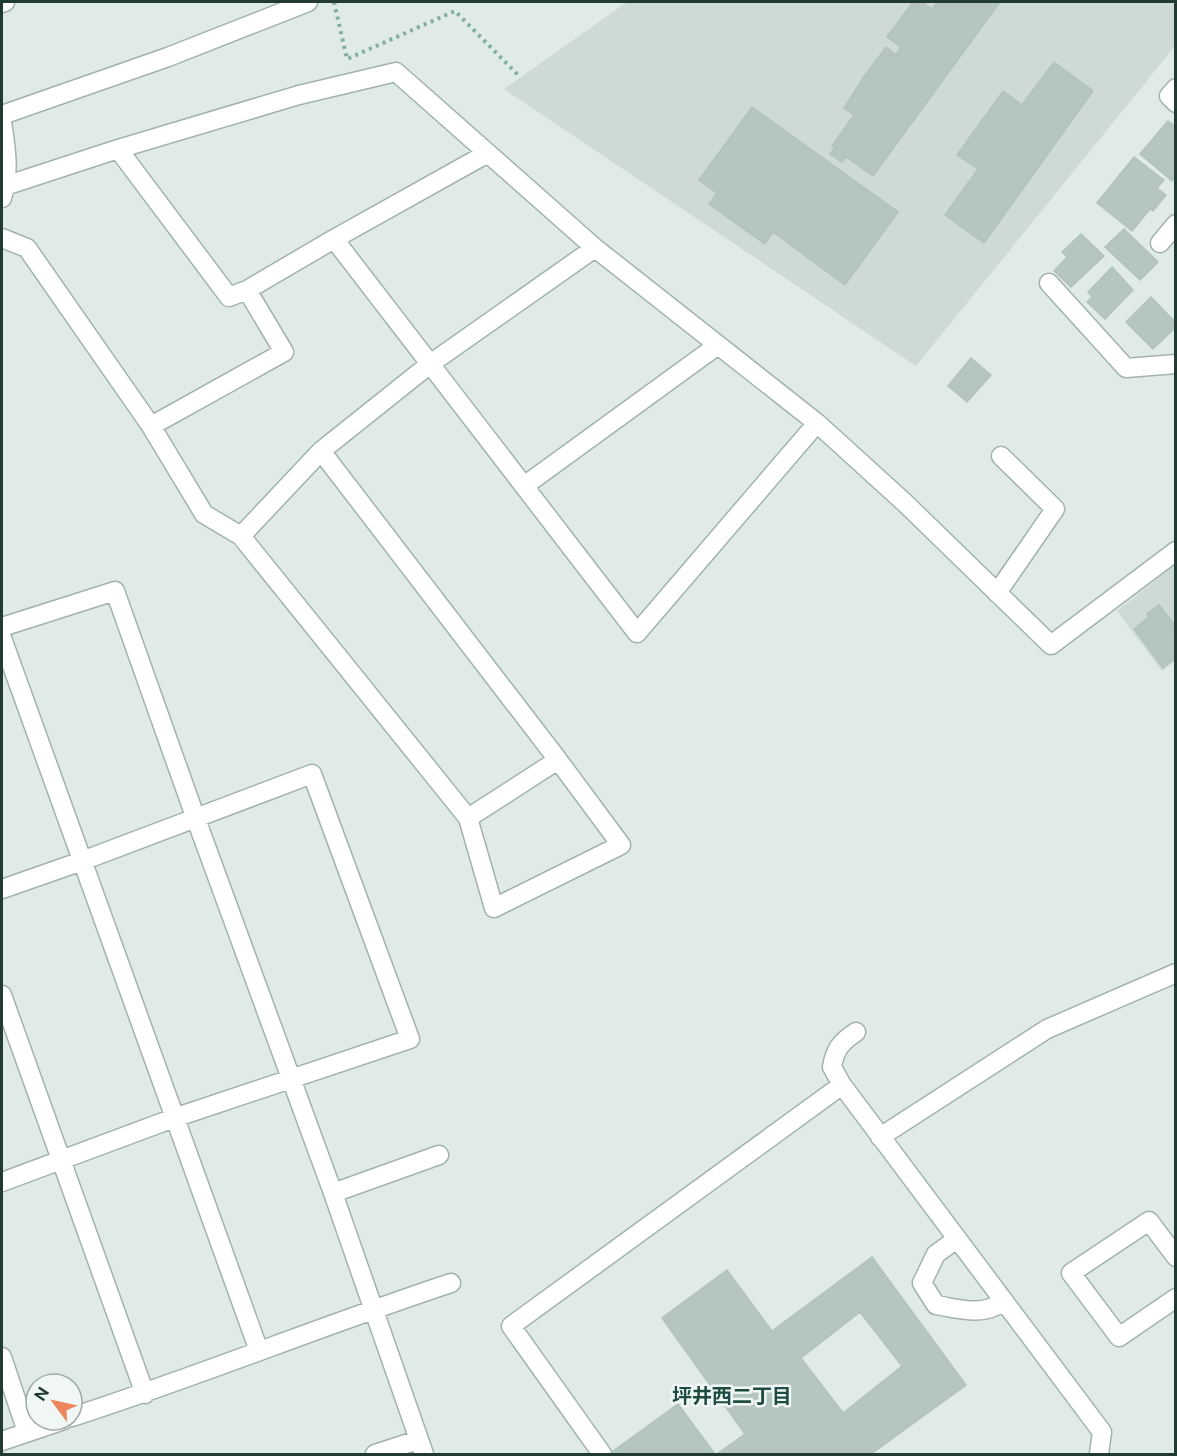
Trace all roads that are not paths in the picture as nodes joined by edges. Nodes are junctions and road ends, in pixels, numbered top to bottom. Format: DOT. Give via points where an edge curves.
graph roads {
  1 [pos="308,2"];
  2 [pos="1176,88"];
  3 [pos="1176,103"];
  4 [pos="2,115"];
  5 [pos="2,122"];
  6 [pos="118,149"];
  7 [pos="488,153"];
  8 [pos="3,192"];
  9 [pos="1176,224"];
  10 [pos="2,238"];
  11 [pos="334,238"];
  12 [pos="1160,243"];
  13 [pos="595,248"];
  14 [pos="1048,283"];
  15 [pos="247,290"];
  16 [pos="718,345"];
  17 [pos="430,364"];
  18 [pos="1176,364"];
  19 [pos="817,423"];
  20 [pos="151,426"];
  21 [pos="321,451"];
  22 [pos="1002,456"];
  23 [pos="524,486"];
  24 [pos="241,536"];
  25 [pos="1176,551"];
  26 [pos="997,593"];
  27 [pos="2,627"];
  28 [pos="2,638"];
  29 [pos="558,760"];
  30 [pos="468,818"];
  31 [pos="196,819"];
  32 [pos="82,861"];
  33 [pos="2,889"];
  34 [pos="1176,973"];
  35 [pos="2,994"];
  36 [pos="856,1032"];
  37 [pos="292,1079"];
  38 [pos="842,1085"];
  39 [pos="174,1118"];
  40 [pos="880,1137"];
  41 [pos="439,1155"];
  42 [pos="61,1160"];
  43 [pos="2,1182"];
  44 [pos="333,1193"];
  45 [pos="957,1239"];
  46 [pos="1176,1257"];
  47 [pos="451,1283"];
  48 [pos="1176,1298"];
  49 [pos="1004,1301"];
  50 [pos="374,1309"];
  51 [pos="259,1351"];
  52 [pos="2,1357"];
  53 [pos="145,1394"];
  54 [pos="84,1414"];
  55 [pos="24,1423"];
  56 [pos="27,1432"];
  57 [pos="2,1441"];
  58 [pos="421,1447"];
  59 [pos="375,1455"];
  60 [pos="602,1455"];
  61 [pos="1099,1455"];
  1 -- 4 [label="street" via="168,57"];
  2 -- 3 [label="street" via="1168,96"];
  5 -- 8 [label="street" via="7,157"];
  6 -- 7 [label="street" via="299,95 396,72"];
  6 -- 8 [label="street"];
  6 -- 15 [label="street" via="230,297"];
  7 -- 11 [label="street"];
  7 -- 13 [label="street"];
  9 -- 12 [label="street"];
  10 -- 20 [label="street" via="27,248"];
  11 -- 15 [label="street"];
  11 -- 17 [label="street"];
  13 -- 16 [label="street"];
  13 -- 17 [label="street"];
  14 -- 18 [label="street" via="1126,368"];
  15 -- 20 [label="street" via="284,352"];
  16 -- 19 [label="street"];
  16 -- 23 [label="street"];
  17 -- 21 [label="street"];
  17 -- 23 [label="street"];
  19 -- 23 [label="street" via="637,633"];
  19 -- 26 [label="street"];
  20 -- 24 [label="street" via="204,514"];
  21 -- 24 [label="street"];
  21 -- 29 [label="street"];
  22 -- 26 [label="street" via="1055,509"];
  24 -- 30 [label="street"];
  25 -- 26 [label="street" via="1051,645"];
  27 -- 31 [label="street" via="115,591"];
  28 -- 32 [label="street"];
  29 -- 30 [label="street"];
  29 -- 30 [label="street" via="621,845 494,909"];
  31 -- 32 [label="street"];
  31 -- 37 [label="street"];
  31 -- 37 [label="street" via="312,774 410,1039"];
  32 -- 33 [label="street"];
  32 -- 39 [label="street"];
  34 -- 40 [label="street" via="1047,1029"];
  35 -- 42 [label="street"];
  36 -- 38 [label="street" via="841,1042 835,1053 832,1067"];
  37 -- 39 [label="street"];
  37 -- 44 [label="street"];
  38 -- 40 [label="street"];
  38 -- 60 [label="street" via="511,1326"];
  39 -- 42 [label="street"];
  39 -- 51 [label="street"];
  40 -- 45 [label="street"];
  41 -- 44 [label="street"];
  42 -- 43 [label="street"];
  42 -- 53 [label="street"];
  44 -- 50 [label="street"];
  45 -- 49 [label="street"];
  45 -- 49 [label="street" via="936,1254 922,1283 936,1305 980,1311 994,1309"];
  46 -- 48 [label="street" via="1149,1221 1071,1273 1119,1337"];
  47 -- 50 [label="street"];
  49 -- 61 [label="street" via="1102,1432"];
  50 -- 51 [label="street"];
  50 -- 58 [label="street"];
  51 -- 53 [label="street"];
  52 -- 55 [label="street"];
  53 -- 54 [label="street"];
  56 -- 57 [label="street"];
  58 -- 59 [label="street"];
}
